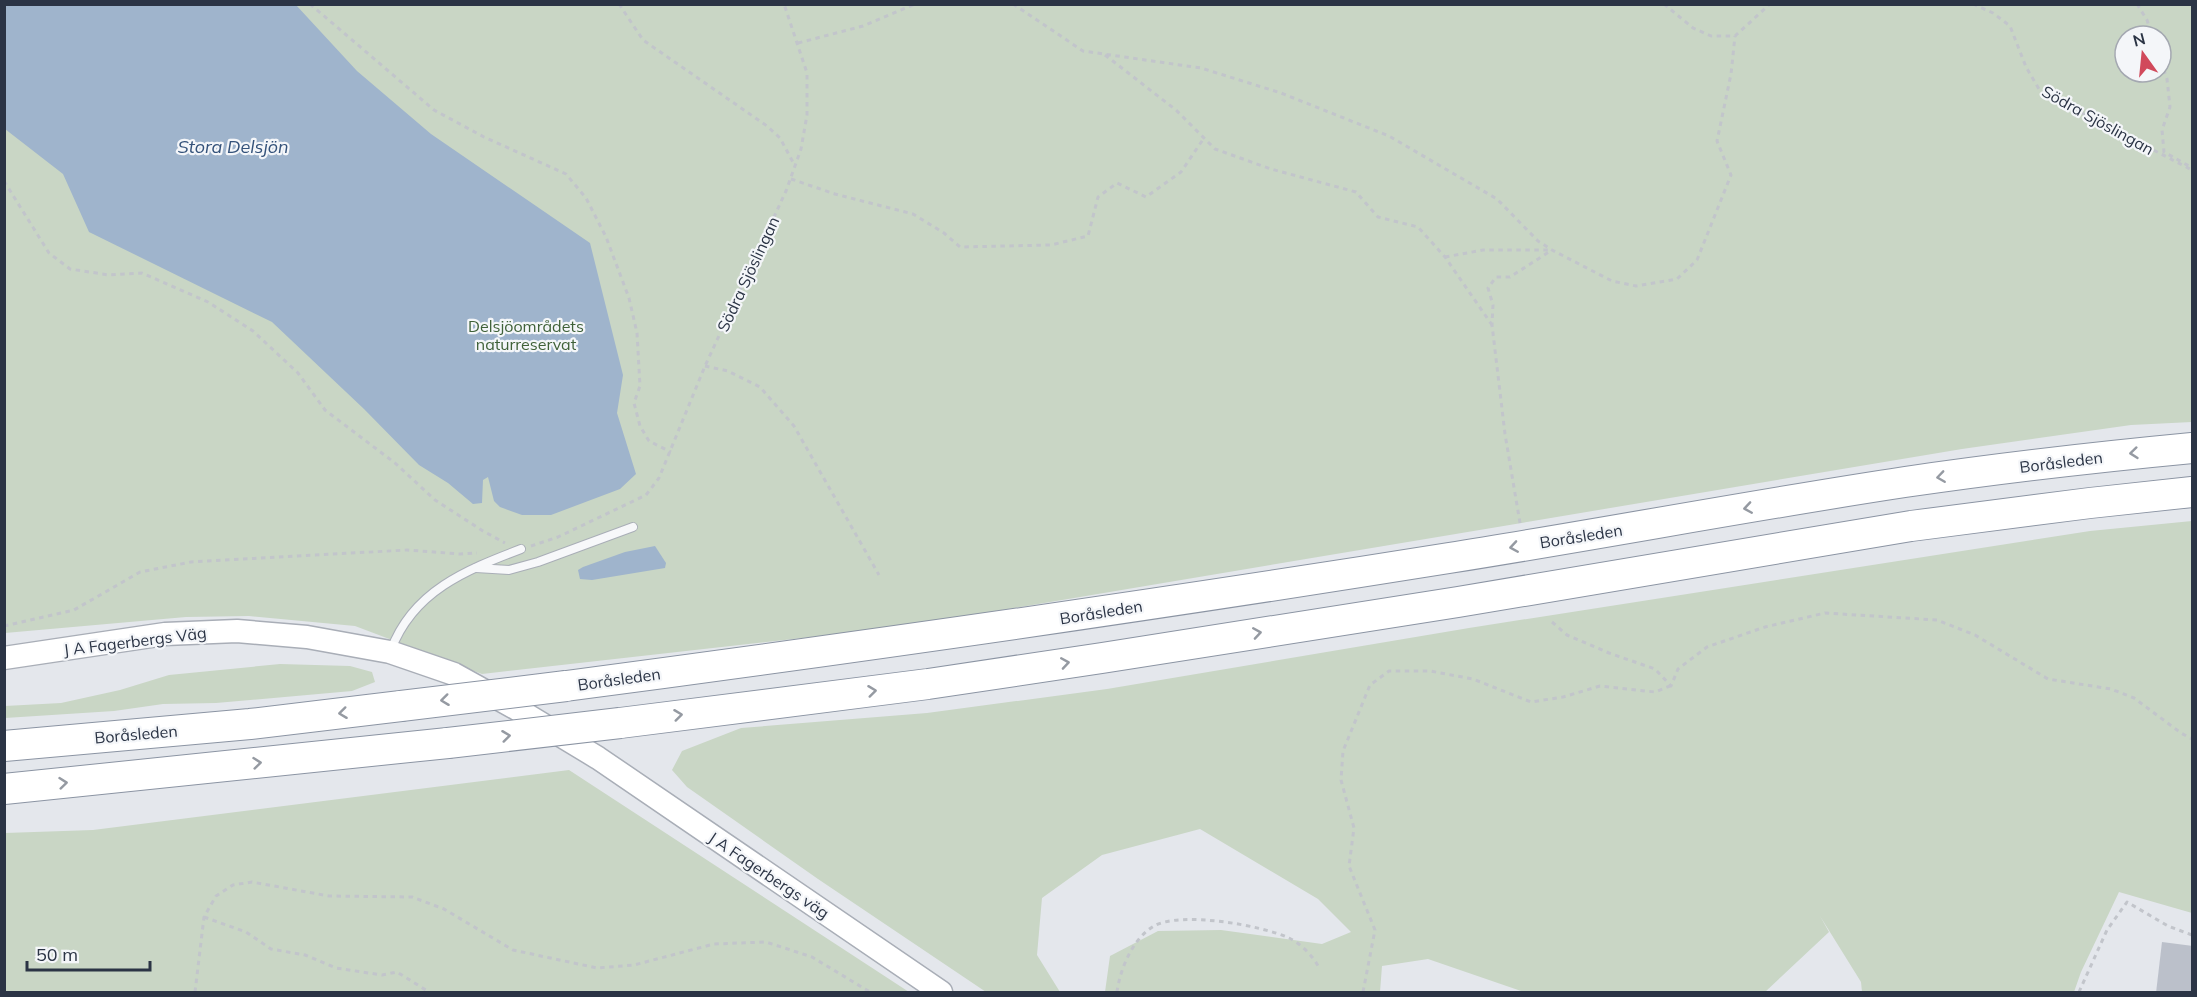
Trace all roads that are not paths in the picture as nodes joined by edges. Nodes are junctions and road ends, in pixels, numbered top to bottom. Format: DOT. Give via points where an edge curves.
graph roads {
  1 [pos="2193,448"];
  2 [pos="2193,492"];
  3 [pos="633,527"];
  4 [pos="521,549"];
  5 [pos="472,568"];
  6 [pos="390,652"];
  7 [pos="4,658"];
  8 [pos="4,746"];
  9 [pos="598,758"];
  10 [pos="4,789"];
  11 [pos="941,993"];
  1 -- 8 [label="highway, Boråsleden, one-way, bridge" via="1906,482 1452,557 909,640 250,724"];
  10 -- 2 [label="highway, one-way, bridge" via="448,743 928,684 1458,602 1911,526"];
  3 -- 5 [label="lane" via="509,570"];
  4 -- 5 [label="lane"];
  5 -- 6 [label="lane" via="421,602"];
  6 -- 7 [label="street, J A Fagerbergs Väg" via="307,637 237,631 165,634"];
  6 -- 9 [label="street, J A Fagerbergs Väg" via="454,674"];
  9 -- 11 [label="street, J A Fagerbergs väg"];
}
